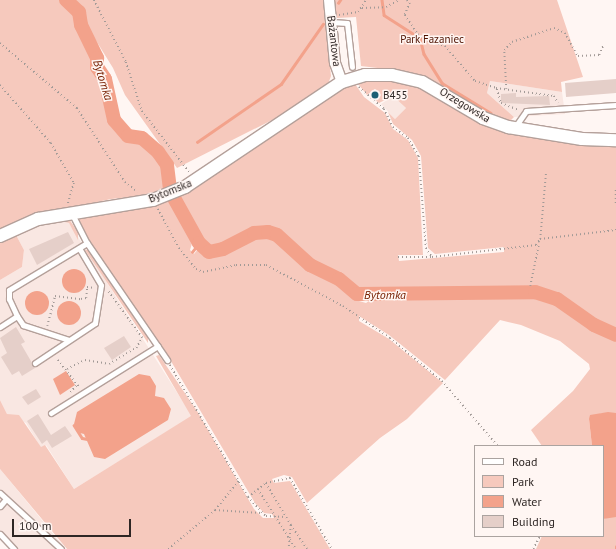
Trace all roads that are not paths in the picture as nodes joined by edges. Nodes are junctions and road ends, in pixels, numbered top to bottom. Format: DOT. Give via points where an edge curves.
graph roads {
  1 [pos="329,0"];
  2 [pos="333,18"];
  3 [pos="349,76"];
  4 [pos="319,97"];
  5 [pos="616,105"];
  6 [pos="514,128"];
  7 [pos="616,140"];
  8 [pos="71,213"];
  9 [pos="0,236"];
  10 [pos="87,243"];
  11 [pos="80,248"];
  12 [pos="17,316"];
  13 [pos="0,327"];
  14 [pos="69,340"];
  15 [pos="158,346"];
  16 [pos="167,360"];
  17 [pos="35,363"];
  18 [pos="51,413"];
  19 [pos="0,493"];
  20 [pos="6,498"];
  21 [pos="0,506"];
  22 [pos="0,534"];
  23 [pos="14,549"];
  24 [pos="61,549"];
  1 -- 2 [label="street, Bażantowa"];
  2 -- 3 [label="street, Bażantowa" via="335,63"];
  2 -- 3 [label="lane" via="347,23"];
  3 -- 4 [label="street, Orzegowska"];
  3 -- 6 [label="street, Orzegowska" via="384,74 422,82 483,118"];
  4 -- 8 [label="street, Bytomska" via="195,181 153,200"];
  5 -- 6 [label="lane" via="526,111"];
  6 -- 7 [label="street, Orzegowska" via="582,139"];
  8 -- 9 [label="street, Bytomska" via="38,219"];
  8 -- 10 [label="lane"];
  10 -- 11 [label="lane"];
  10 -- 15 [label="lane"];
  11 -- 12 [label="lane" via="9,290 9,299"];
  11 -- 14 [label="lane" via="101,285 95,323"];
  12 -- 13 [label="lane"];
  12 -- 14 [label="lane" via="23,325"];
  14 -- 17 [label="lane"];
  15 -- 16 [label="lane"];
  15 -- 18 [label="lane"];
  19 -- 20 [label="lane"];
  20 -- 21 [label="lane"];
  20 -- 24 [label="lane"];
  22 -- 23 [label="lane"];
}
